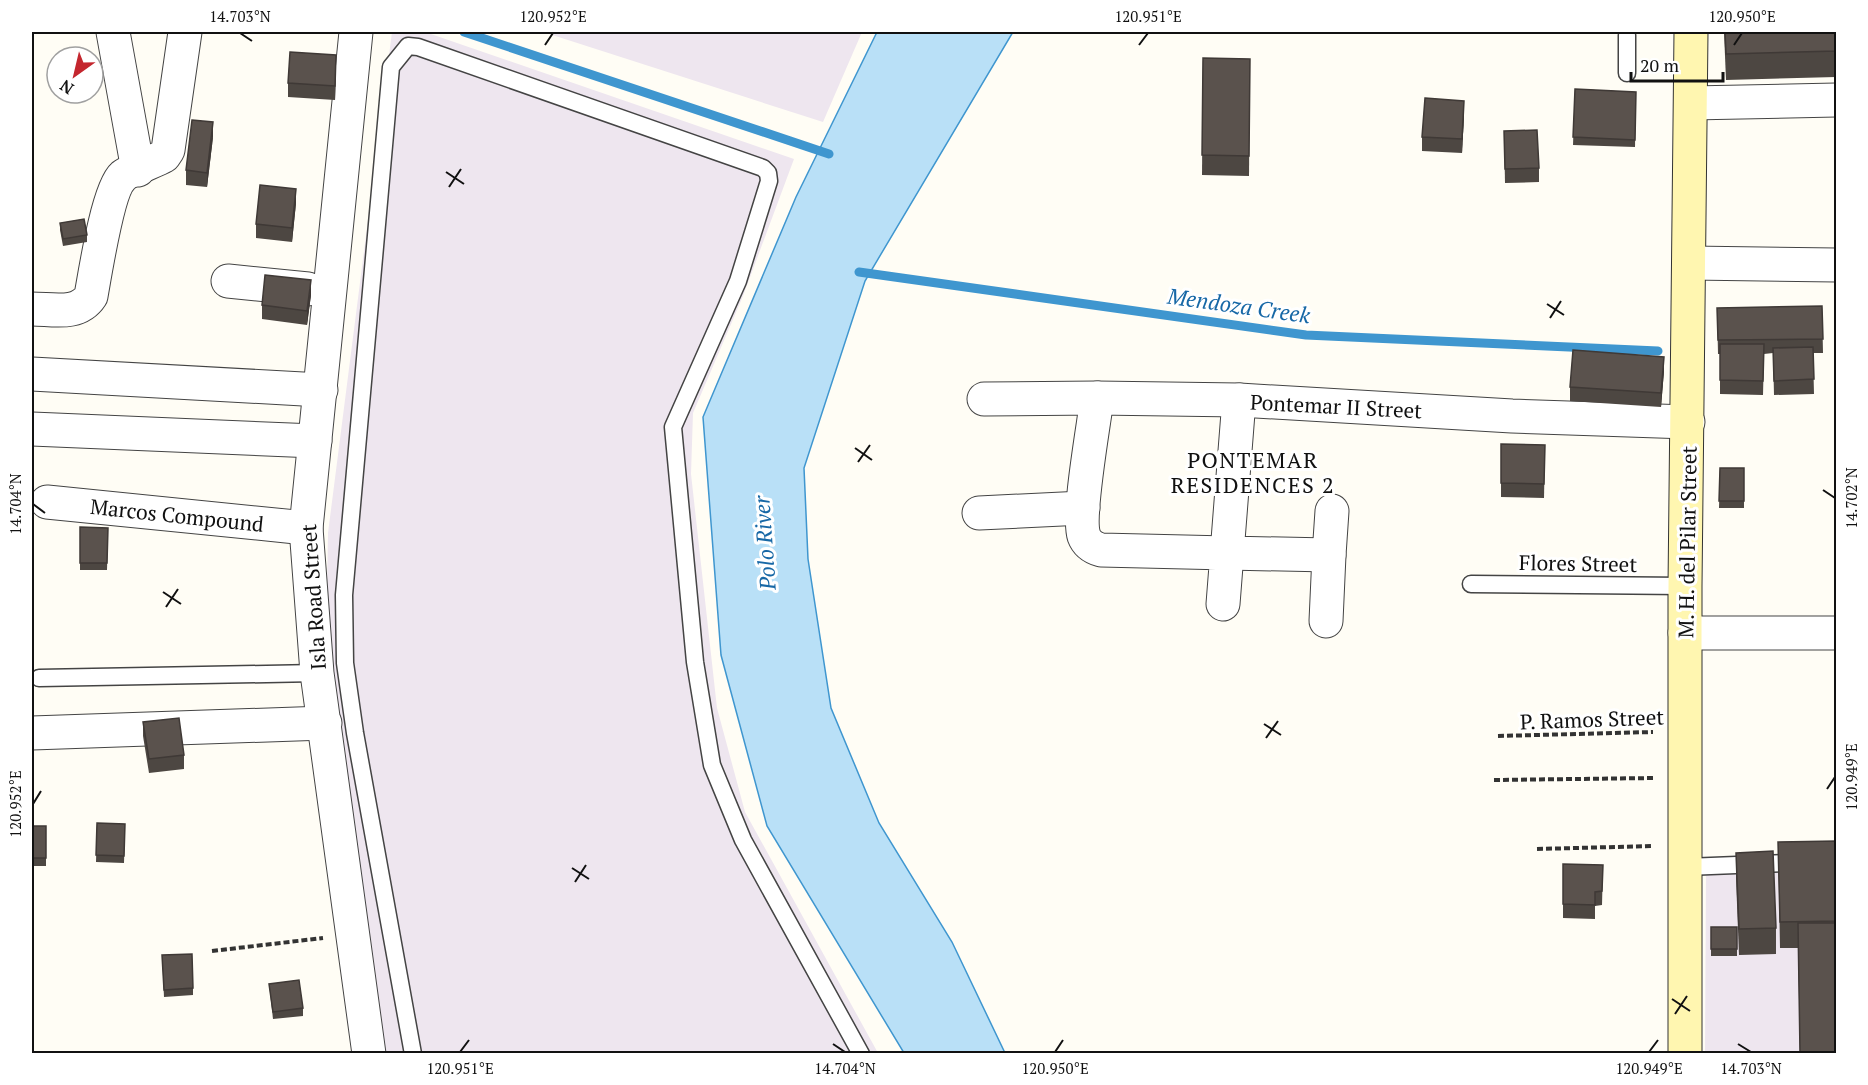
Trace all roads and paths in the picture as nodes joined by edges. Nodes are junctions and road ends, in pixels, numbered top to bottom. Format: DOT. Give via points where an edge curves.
graph roads {
  1 [pos="113,32"];
  2 [pos="185,32"];
  3 [pos="356,32"];
  4 [pos="1691,32"];
  5 [pos="1627,35"];
  6 [pos="1627,73"];
  7 [pos="1836,100"];
  8 [pos="1691,103"];
  9 [pos="138,170"];
  10 [pos="1690,263"];
  11 [pos="1836,265"];
  12 [pos="228,281"];
  13 [pos="331,291"];
  14 [pos="32,309"];
  15 [pos="32,374"];
  16 [pos="321,390"];
  17 [pos="1097,398"];
  18 [pos="984,399"];
  19 [pos="1239,400"];
  20 [pos="1688,422"];
  21 [pos="32,429"];
  22 [pos="315,441"];
  23 [pos="47,502"];
  24 [pos="1083,508"];
  25 [pos="1332,511"];
  26 [pos="979,513"];
  27 [pos="306,528"];
  28 [pos="1227,553"];
  29 [pos="1329,555"];
  30 [pos="1471,584"];
  31 [pos="1685,586"];
  32 [pos="1223,604"];
  33 [pos="1326,621"];
  34 [pos="1685,633"];
  35 [pos="1836,633"];
  36 [pos="317,673"];
  37 [pos="39,678"];
  38 [pos="325,723"];
  39 [pos="1686,731"];
  40 [pos="32,733"];
  41 [pos="1498,736"];
  42 [pos="1686,778"];
  43 [pos="1494,780"];
  44 [pos="1537,849"];
  45 [pos="1686,856"];
  46 [pos="1836,861"];
  47 [pos="353,934"];
  48 [pos="212,951"];
  49 [pos="369,1053"];
  50 [pos="413,1053"];
  51 [pos="861,1053"];
  52 [pos="1685,1053"];
  1 -- 9 [label="street"];
  2 -- 9 [label="street" via="168,150"];
  3 -- 13 [label="street, Isla Road Street"];
  4 -- 8 [label="main road, M. H. del Pilar Street"];
  5 -- 6 [label="lane"];
  7 -- 8 [label="street"];
  8 -- 10 [label="main road, M. H. del Pilar Street"];
  9 -- 14 [label="street" via="123,174 117,183 91,296 84,306 74,310"];
  10 -- 11 [label="street"];
  10 -- 20 [label="main road, M. H. del Pilar Street"];
  12 -- 13 [label="street"];
  13 -- 16 [label="street, Isla Road Street"];
  15 -- 16 [label="street"];
  16 -- 22 [label="street, Isla Road Street"];
  17 -- 18 [label="street, Pontemar II Street"];
  17 -- 19 [label="street, Pontemar II Street"];
  17 -- 24 [label="street"];
  19 -- 20 [label="street, Pontemar II Street"];
  19 -- 28 [label="street"];
  20 -- 31 [label="main road, M. H. del Pilar Street"];
  21 -- 22 [label="street"];
  22 -- 27 [label="street, Isla Road Street"];
  23 -- 27 [label="street, Marcos Compound"];
  24 -- 26 [label="street"];
  24 -- 28 [label="street" via="1084,537 1094,548"];
  25 -- 29 [label="street"];
  27 -- 36 [label="street, Isla Road Street"];
  28 -- 29 [label="street"];
  28 -- 32 [label="street"];
  29 -- 33 [label="street"];
  30 -- 31 [label="lane, Flores Street"];
  31 -- 34 [label="main road, M. H. del Pilar Street"];
  34 -- 35 [label="street"];
  34 -- 39 [label="main road, M. H. del Pilar Street"];
  36 -- 37 [label="lane"];
  36 -- 38 [label="street, Isla Road Street"];
  38 -- 40 [label="street"];
  38 -- 47 [label="street, Isla Road Street"];
  39 -- 41 [label="path, P. Ramos Street"];
  39 -- 42 [label="main road, M. H. del Pilar Street"];
  42 -- 43 [label="path"];
  42 -- 45 [label="main road, M. H. del Pilar Street"];
  44 -- 45 [label="path"];
  45 -- 46 [label="lane"];
  45 -- 52 [label="main road, M. H. del Pilar Street"];
  47 -- 48 [label="path"];
  47 -- 49 [label="street, Isla Road Street"];
  50 -- 51 [label="lane" via="352,710 345,663 344,595 391,67 408,46 763,168 768,173 769,181 738,281 673,427 695,662 712,765 743,840"];
}
